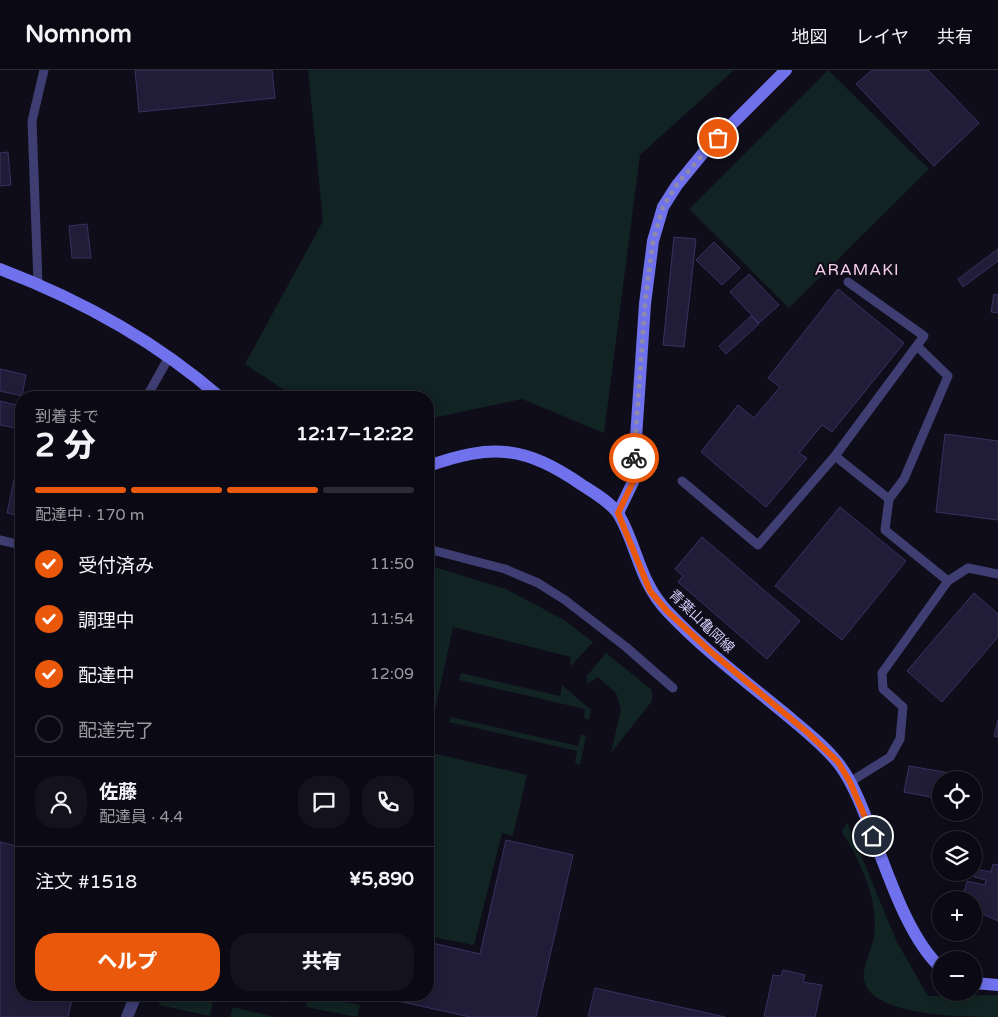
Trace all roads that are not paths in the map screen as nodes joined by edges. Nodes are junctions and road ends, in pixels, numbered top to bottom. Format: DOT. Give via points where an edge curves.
graph roads {
  1 [pos="44,70"];
  2 [pos="786,70"];
  3 [pos="0,269"];
  4 [pos="848,282"];
  5 [pos="38,283"];
  6 [pos="916,346"];
  7 [pos="169,357"];
  8 [pos="150,391"];
  9 [pos="212,391"];
  10 [pos="835,456"];
  11 [pos="434,464"];
  12 [pos="682,481"];
  13 [pos="889,499"];
  14 [pos="618,513"];
  15 [pos="0,540"];
  16 [pos="15,544"];
  17 [pos="434,551"];
  18 [pos="998,574"];
  19 [pos="948,581"];
  20 [pos="673,688"];
  21 [pos="850,782"];
  22 [pos="932,960"];
  23 [pos="982,983"];
  24 [pos="998,985"];
  25 [pos="134,1001"];
  26 [pos="127,1017"];
  1 -- 5 [label="lane" via="32,121"];
  2 -- 14 [label="street" via="704,152 677,184 663,207 653,241 645,304 633,482"];
  3 -- 5 [label="street"];
  4 -- 6 [label="lane" via="924,336"];
  5 -- 7 [label="street" via="98,313"];
  6 -- 10 [label="lane"];
  6 -- 13 [label="lane" via="948,376 904,479"];
  7 -- 8 [label="lane"];
  7 -- 9 [label="street"];
  10 -- 12 [label="lane" via="758,545"];
  10 -- 13 [label="lane"];
  11 -- 14 [label="street" via="487,450 508,451 562,471"];
  13 -- 19 [label="lane" via="885,530"];
  14 -- 21 [label="street, 青葉山亀岡線" via="650,591 667,611 808,733 838,762"];
  15 -- 16 [label="lane"];
  17 -- 20 [label="lane" via="505,569 538,583 565,600"];
  18 -- 19 [label="lane" via="968,568"];
  19 -- 21 [label="lane" via="882,673 883,689 902,707 900,739 890,757"];
  21 -- 22 [label="street, 青葉山亀岡線" via="920,943"];
  23 -- 24 [label="street"];
  25 -- 26 [label="street"];
}
